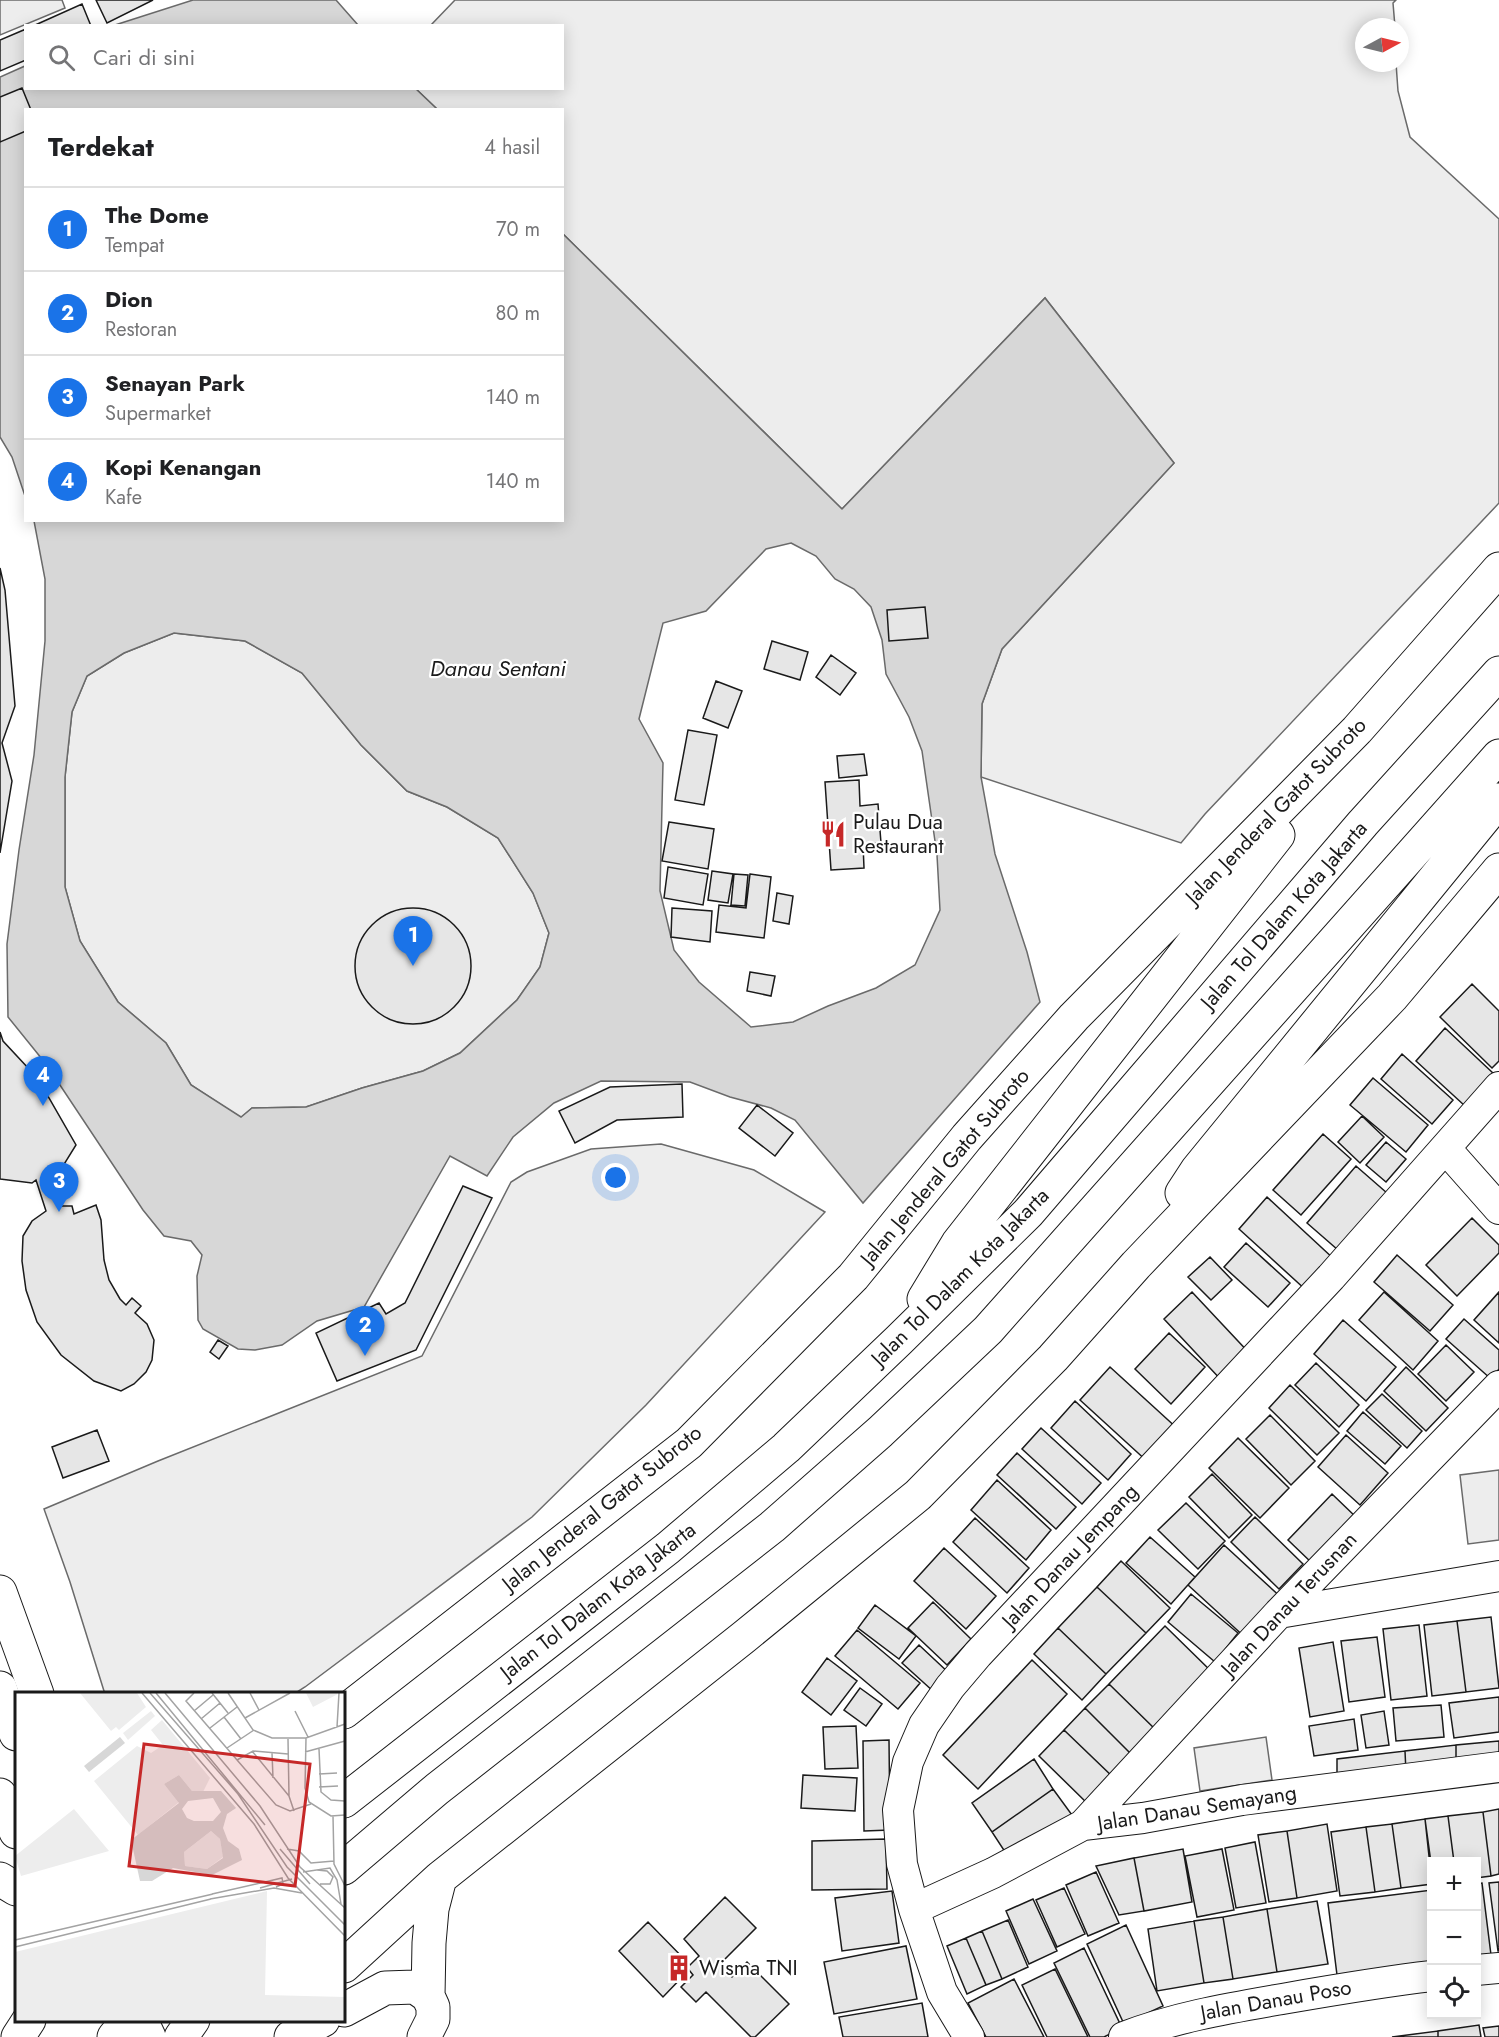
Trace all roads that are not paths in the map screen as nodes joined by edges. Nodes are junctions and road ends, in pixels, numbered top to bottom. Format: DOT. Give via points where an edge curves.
graph roads {
  1 [pos="1499,569"];
  2 [pos="1499,673"];
  3 [pos="1357,730"];
  4 [pos="1499,756"];
  5 [pos="1499,800"];
  6 [pos="1499,870"];
  7 [pos="1499,1087"];
  8 [pos="1446,1149"];
  9 [pos="1499,1209"];
  10 [pos="1136,1265"];
  11 [pos="899,1340"];
  12 [pos="1499,1386"];
  13 [pos="1499,1576"];
  14 [pos="0,1592"];
  15 [pos="1279,1613"];
  16 [pos="0,1688"];
  17 [pos="35,1691"];
  18 [pos="345,1711"];
  19 [pos="15,1731"];
  20 [pos="1499,1767"];
  21 [pos="0,1795"];
  22 [pos="345,1800"];
  23 [pos="1083,1825"];
  24 [pos="15,1830"];
  25 [pos="345,1867"];
  26 [pos="440,1878"];
  27 [pos="0,1879"];
  28 [pos="15,1888"];
  29 [pos="914,1909"];
  30 [pos="345,1965"];
  31 [pos="1499,1968"];
  32 [pos="1481,1970"];
  33 [pos="1427,1976"];
  34 [pos="428,1996"];
  35 [pos="345,2009"];
  36 [pos="28,2022"];
  37 [pos="105,2022"];
  38 [pos="126,2022"];
  39 [pos="142,2022"];
  40 [pos="192,2022"];
  41 [pos="284,2022"];
  42 [pos="319,2022"];
  43 [pos="18,2037"];
  44 [pos="113,2037"];
  45 [pos="149,2037"];
  46 [pos="181,2037"];
  47 [pos="268,2037"];
  48 [pos="291,2037"];
  49 [pos="424,2037"];
  50 [pos="969,2037"];
  51 [pos="1124,2037"];
  1 -- 3 [label="main road, Jalan Jenderal Gatot Subroto"];
  2 -- 11 [label="main road, Jalan Tol Dalam Kota Jakarta" via="1363,823 1028,1213"];
  3 -- 11 [label="main road" via="957,1243"];
  3 -- 18 [label="main road, Jalan Jenderal Gatot Subroto" via="1074,1017 968,1137 853,1277 689,1443"];
  4 -- 25 [label="main road" via="987,1330 772,1527 437,1789"];
  5 -- 10 [label="main road" via="1197,1170"];
  6 -- 10 [label="main road" via="1392,997"];
  7 -- 8 [label="street, Jalan Danau Jempang"];
  8 -- 9 [label="street"];
  8 -- 29 [label="street, Jalan Danau Jempang" via="950,1687 924,1725 908,1762 898,1810 902,1864"];
  10 -- 26 [label="main road" via="1053,1358 918,1495"];
  11 -- 22 [label="main road, Jalan Tol Dalam Kota Jakarta" via="786,1448 668,1548"];
  12 -- 15 [label="street, Jalan Danau Terusnan"];
  13 -- 15 [label="street"];
  14 -- 17 [label="main road"];
  15 -- 23 [label="street, Jalan Danau Terusnan"];
  16 -- 19 [label="main road"];
  20 -- 23 [label="street, Jalan Danau Semayang"];
  21 -- 24 [label="main road"];
  23 -- 29 [label="street, Jalan Danau Semayang" via="993,1874"];
  26 -- 30 [label="main road"];
  26 -- 34 [label="main road" via="432,1909"];
  27 -- 28 [label="main road"];
  29 -- 50 [label="street, Jalan Danau Jempang" via="942,1992"];
  31 -- 32 [label="street"];
  33 -- 51 [label="street, Jalan Danau Poso" via="1208,2012"];
  34 -- 35 [label="main road" via="415,1987 385,1988"];
  34 -- 49 [label="main road" via="433,2019"];
  36 -- 43 [label="main road"];
  37 -- 44 [label="main road"];
  38 -- 44 [label="main road"];
  39 -- 45 [label="main road"];
  40 -- 46 [label="main road"];
  41 -- 47 [label="main road"];
  42 -- 48 [label="main road"];
}
